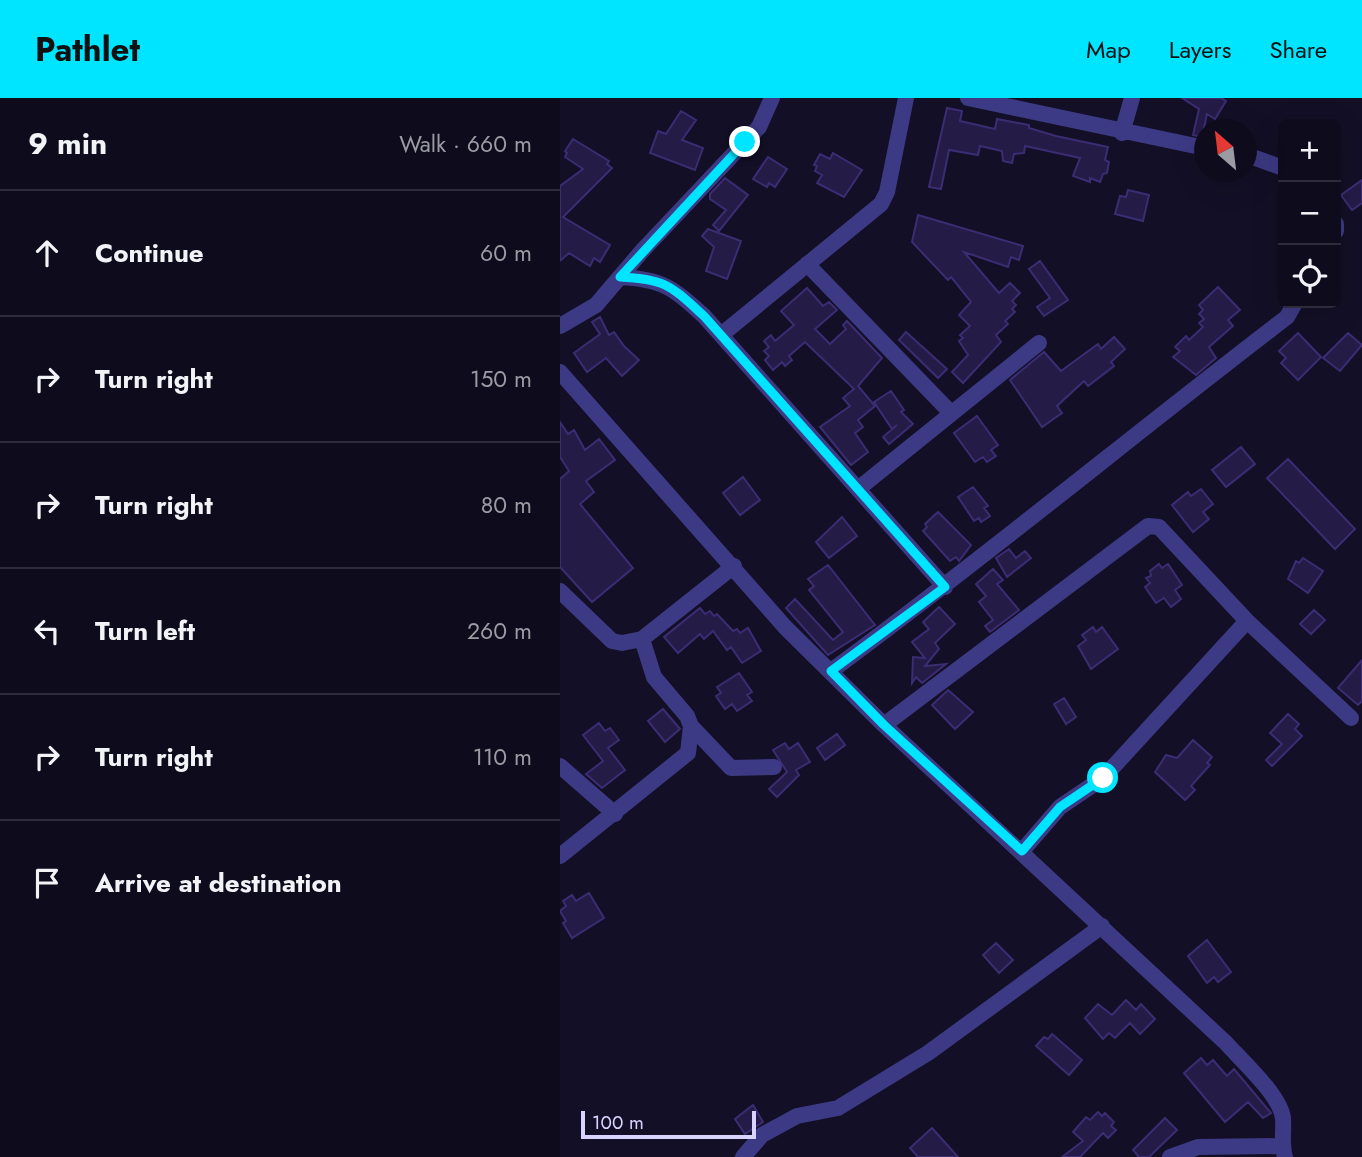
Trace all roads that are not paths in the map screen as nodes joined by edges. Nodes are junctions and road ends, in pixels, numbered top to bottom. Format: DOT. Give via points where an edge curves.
graph roads {
  1 [pos="772,98"];
  2 [pos="906,98"];
  3 [pos="968,98"];
  4 [pos="1132,98"];
  5 [pos="1122,132"];
  6 [pos="1194,146"];
  7 [pos="1257,159"];
  8 [pos="1278,166"];
  9 [pos="807,264"];
  10 [pos="620,277"];
  11 [pos="1292,308"];
  12 [pos="560,326"];
  13 [pos="721,335"];
  14 [pos="1039,343"];
  15 [pos="560,372"];
  16 [pos="951,414"];
  17 [pos="858,489"];
  18 [pos="734,566"];
  19 [pos="945,587"];
  20 [pos="560,591"];
  21 [pos="1247,621"];
  22 [pos="642,639"];
  23 [pos="831,671"];
  24 [pos="1351,718"];
  25 [pos="884,725"];
  26 [pos="691,726"];
  27 [pos="560,766"];
  28 [pos="774,767"];
  29 [pos="615,814"];
  30 [pos="1022,851"];
  31 [pos="560,856"];
  32 [pos="1102,926"];
  33 [pos="1283,1152"];
  34 [pos="743,1157"];
  35 [pos="1170,1157"];
  1 -- 10 [label="street" via="759,127"];
  2 -- 9 [label="street" via="881,204"];
  3 -- 5 [label="street"];
  4 -- 5 [label="street"];
  5 -- 6 [label="street"];
  7 -- 8 [label="street"];
  9 -- 13 [label="street"];
  9 -- 16 [label="street"];
  10 -- 12 [label="street" via="596,305"];
  10 -- 13 [label="street" via="652,278 671,286"];
  11 -- 19 [label="street" via="1287,317"];
  13 -- 17 [label="street"];
  14 -- 16 [label="street"];
  15 -- 18 [label="street"];
  16 -- 17 [label="street"];
  17 -- 19 [label="street"];
  18 -- 22 [label="street"];
  18 -- 23 [label="street" via="785,627"];
  19 -- 23 [label="street"];
  20 -- 22 [label="street" via="612,641"];
  21 -- 24 [label="street"];
  21 -- 25 [label="street" via="1159,527 1148,526"];
  21 -- 30 [label="street" via="1103,778 1060,807"];
  22 -- 26 [label="street" via="654,677"];
  23 -- 25 [label="street"];
  25 -- 30 [label="street"];
  26 -- 28 [label="street" via="731,768"];
  26 -- 29 [label="street" via="688,753"];
  27 -- 29 [label="street"];
  29 -- 31 [label="street"];
  30 -- 32 [label="street"];
  32 -- 33 [label="street" via="1226,1043 1271,1095 1283,1116"];
  32 -- 34 [label="street" via="928,1053 838,1108 797,1116 762,1135"];
  33 -- 35 [label="street" via="1198,1147"];
}
